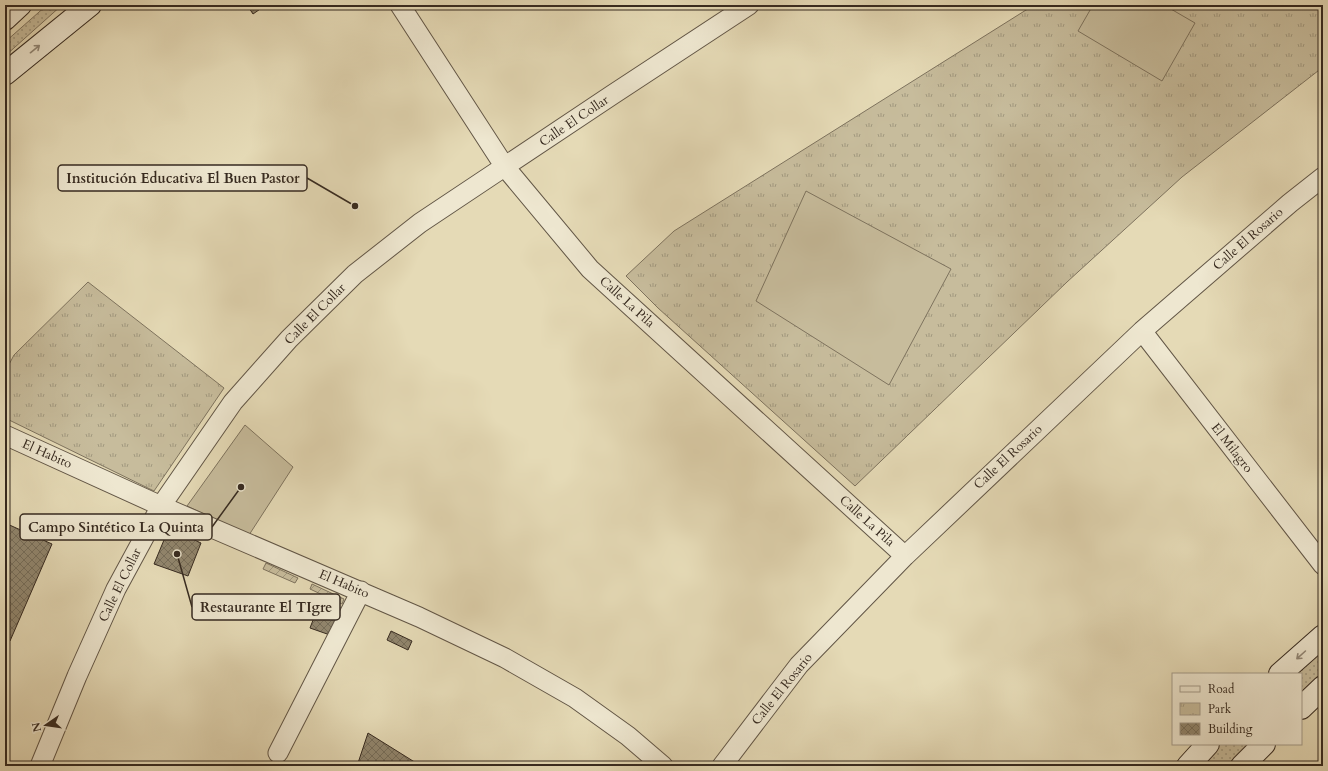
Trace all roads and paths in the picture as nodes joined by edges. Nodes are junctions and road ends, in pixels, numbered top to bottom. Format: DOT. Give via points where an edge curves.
graph roads {
  1 [pos="20,5"];
  2 [pos="90,5"];
  3 [pos="400,5"];
  4 [pos="749,5"];
  5 [pos="5,19"];
  6 [pos="5,74"];
  7 [pos="505,167"];
  8 [pos="1323,177"];
  9 [pos="1142,331"];
  10 [pos="5,435"];
  11 [pos="161,506"];
  12 [pos="905,556"];
  13 [pos="1323,565"];
  14 [pos="361,591"];
  15 [pos="1323,636"];
  16 [pos="1281,673"];
  17 [pos="1323,687"];
  18 [pos="1302,707"];
  19 [pos="1207,745"];
  20 [pos="1263,745"];
  21 [pos="278,753"];
  22 [pos="40,766"];
  23 [pos="663,766"];
  24 [pos="722,766"];
  25 [pos="1188,766"];
  26 [pos="1242,766"];
  1 -- 5 [label="main road"];
  6 -- 2 [label="main road, one-way"];
  3 -- 7 [label="street, Calle La Pila"];
  4 -- 7 [label="street, Calle El Collar"];
  7 -- 11 [label="street, Calle El Collar" via="420,224 350,279 289,339 233,402"];
  7 -- 12 [label="street, Calle La Pila" via="590,269"];
  8 -- 9 [label="street, Calle El Rosario"];
  9 -- 12 [label="street, Calle El Rosario"];
  9 -- 13 [label="street, El Milagro"];
  10 -- 11 [label="street, El Habito"];
  11 -- 14 [label="street, El Habito"];
  11 -- 22 [label="street, Calle El Collar" via="116,589"];
  12 -- 24 [label="street, Calle El Rosario" via="799,665"];
  14 -- 21 [label="street"];
  14 -- 23 [label="street, El Habito" via="505,658 575,698 628,736"];
  15 -- 16 [label="main road, one-way"];
  17 -- 18 [label="main road"];
  19 -- 25 [label="main road"];
  20 -- 26 [label="main road"];
}
